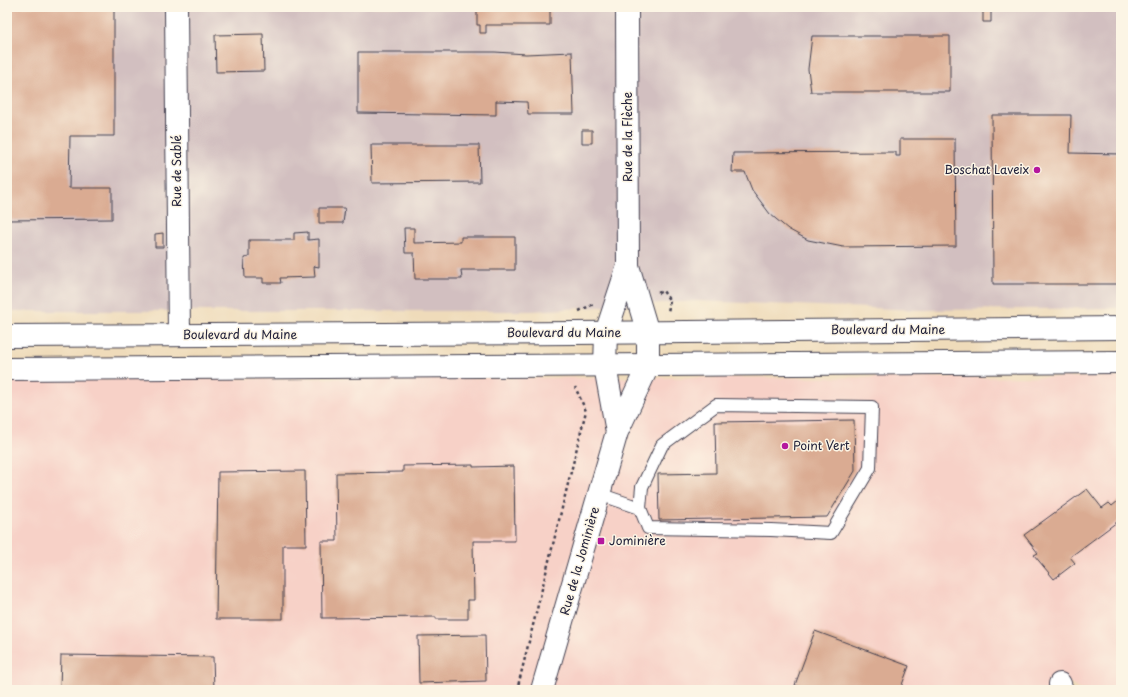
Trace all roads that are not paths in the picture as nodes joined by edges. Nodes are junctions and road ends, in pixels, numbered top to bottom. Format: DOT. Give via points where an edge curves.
graph roads {
  1 [pos="176,7"];
  2 [pos="627,7"];
  3 [pos="628,266"];
  4 [pos="1121,328"];
  5 [pos="606,333"];
  6 [pos="648,333"];
  7 [pos="179,335"];
  8 [pos="7,336"];
  9 [pos="1121,362"];
  10 [pos="605,366"];
  11 [pos="648,366"];
  12 [pos="7,369"];
  13 [pos="618,432"];
  14 [pos="599,494"];
  15 [pos="640,508"];
  16 [pos="542,690"];
  1 -- 7 [label="main road, Rue de Sablé"];
  2 -- 3 [label="main road, Rue de la Flèche"];
  3 -- 5 [label="main road"];
  3 -- 6 [label="main road"];
  4 -- 6 [label="main road, Boulevard du Maine"];
  5 -- 6 [label="main road, Boulevard du Maine"];
  5 -- 7 [label="main road, Boulevard du Maine"];
  5 -- 10 [label="main road"];
  6 -- 11 [label="main road"];
  7 -- 8 [label="main road, Boulevard du Maine"];
  9 -- 11 [label="main road"];
  10 -- 11 [label="main road"];
  10 -- 12 [label="main road"];
  10 -- 13 [label="main road"];
  11 -- 13 [label="main road, Rue de la Jominière"];
  13 -- 14 [label="main road, Rue de la Jominière"];
  14 -- 15 [label="lane"];
  14 -- 16 [label="main road, Rue de la Jominière"];
  15 -- 15 [label="lane" via="642,487 662,445 716,404 872,407 870,468 831,533 648,528"];
}
